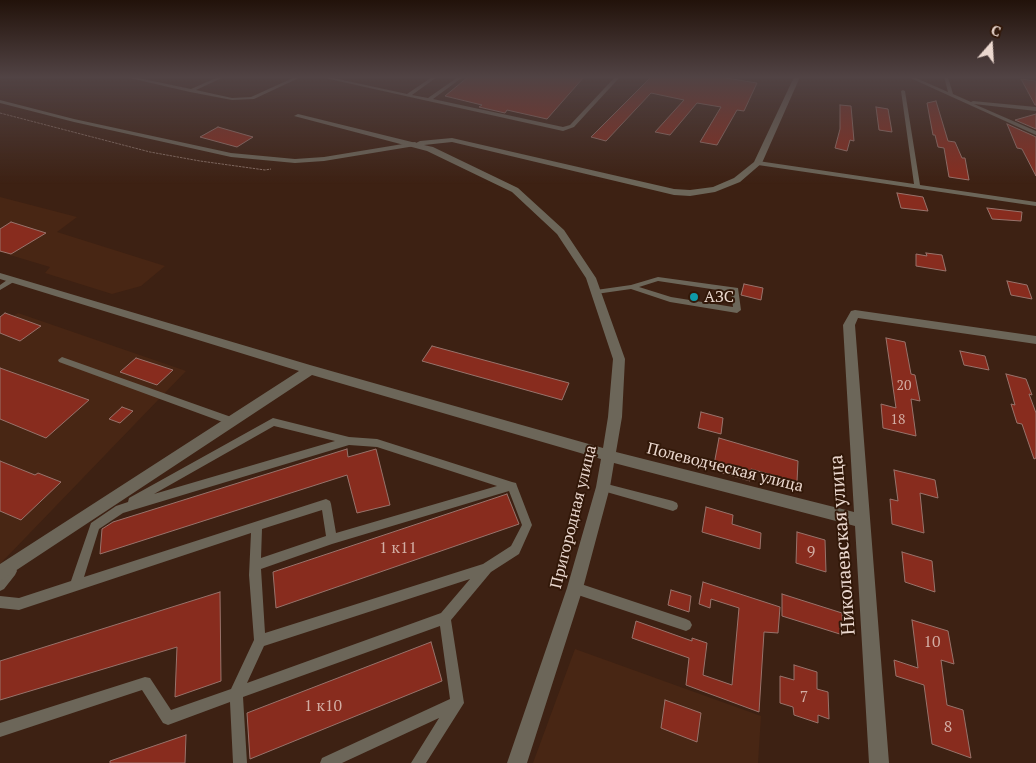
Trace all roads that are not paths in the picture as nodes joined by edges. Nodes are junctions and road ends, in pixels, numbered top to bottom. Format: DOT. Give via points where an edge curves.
graph roads {
  1 [pos="45,113"];
  2 [pos="487,113"];
  3 [pos="585,113"];
  4 [pos="781,113"];
  5 [pos="906,113"];
  6 [pos="991,113"];
  7 [pos="298,116"];
  8 [pos="1036,133"];
  9 [pos="415,144"];
  10 [pos="758,163"];
  11 [pos="917,186"];
  12 [pos="1036,204"];
  13 [pos="0,276"];
  14 [pos="13,280"];
  15 [pos="632,287"];
  16 [pos="0,288"];
  17 [pos="596,292"];
  18 [pos="1036,340"];
  19 [pos="62,360"];
  20 [pos="310,370"];
  21 [pos="231,421"];
  22 [pos="349,441"];
  23 [pos="609,456"];
  24 [pos="512,486"];
  25 [pos="603,487"];
  26 [pos="673,506"];
  27 [pos="120,509"];
  28 [pos="862,520"];
  29 [pos="257,526"];
  30 [pos="332,539"];
  31 [pos="29,554"];
  32 [pos="256,565"];
  33 [pos="486,569"];
  34 [pos="0,573"];
  35 [pos="0,585"];
  36 [pos="75,585"];
  37 [pos="575,588"];
  38 [pos="0,602"];
  39 [pos="445,618"];
  40 [pos="686,625"];
  41 [pos="260,641"];
  42 [pos="236,692"];
  43 [pos="456,703"];
  44 [pos="0,730"];
  45 [pos="240,763"];
  46 [pos="327,763"];
  47 [pos="418,763"];
  48 [pos="517,763"];
  49 [pos="879,763"];
  1 -- 9 [label="lane" via="231,155 295,161"];
  2 -- 3 [label="lane" via="563,129 572,126"];
  4 -- 10 [label="street"];
  5 -- 11 [label="lane"];
  6 -- 8 [label="lane"];
  7 -- 9 [label="street, Пригородная улица"];
  9 -- 10 [label="street" via="452,140 674,192 715,189 737,180"];
  9 -- 17 [label="street, Пригородная улица" via="430,148 515,190 561,232 591,278"];
  10 -- 11 [label="lane"];
  11 -- 12 [label="lane"];
  13 -- 14 [label="street, Полеводческая улица"];
  14 -- 16 [label="lane"];
  14 -- 20 [label="street, Полеводческая улица"];
  15 -- 15 [label="lane" via="670,299 737,310 735,290 658,279"];
  15 -- 17 [label="lane"];
  17 -- 23 [label="street, Пригородная улица" via="619,358"];
  18 -- 28 [label="street, Николаевская улица" via="855,314 848,325"];
  19 -- 21 [label="lane"];
  20 -- 21 [label="street"];
  20 -- 23 [label="street, Полеводческая улица"];
  21 -- 31 [label="street"];
  22 -- 24 [label="lane" via="377,443"];
  22 -- 27 [label="lane"];
  22 -- 27 [label="lane" via="273,422"];
  23 -- 25 [label="street, Пригородная улица"];
  23 -- 28 [label="street, Полеводческая улица"];
  24 -- 30 [label="lane"];
  24 -- 33 [label="lane" via="527,525 514,550"];
  25 -- 26 [label="lane"];
  25 -- 37 [label="street, Пригородная улица"];
  27 -- 36 [label="lane" via="95,526"];
  28 -- 49 [label="street, Николаевская улица"];
  29 -- 30 [label="lane" via="326,504"];
  29 -- 32 [label="lane"];
  29 -- 36 [label="lane"];
  30 -- 32 [label="lane"];
  31 -- 34 [label="street"];
  31 -- 35 [label="lane" via="3,578"];
  32 -- 41 [label="lane"];
  33 -- 39 [label="lane"];
  33 -- 41 [label="lane"];
  36 -- 38 [label="lane" via="19,604"];
  37 -- 40 [label="lane"];
  37 -- 48 [label="street, Пригородная улица"];
  39 -- 42 [label="lane"];
  39 -- 43 [label="lane"];
  41 -- 42 [label="lane"];
  42 -- 44 [label="lane" via="168,718 146,684"];
  42 -- 45 [label="lane"];
  43 -- 46 [label="lane"];
  43 -- 47 [label="lane"];
}
